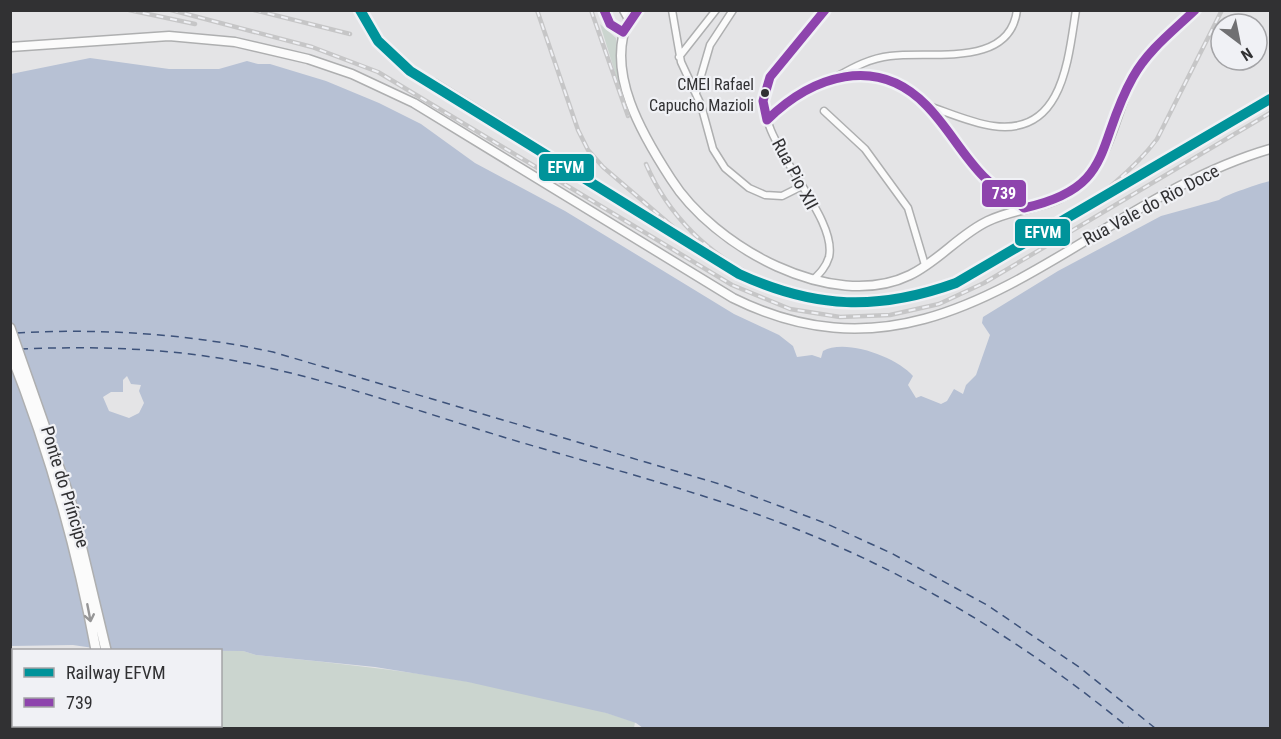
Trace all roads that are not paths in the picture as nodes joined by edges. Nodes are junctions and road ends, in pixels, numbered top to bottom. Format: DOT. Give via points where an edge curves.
graph roads {
  1 [pos="604,10"];
  2 [pos="624,10"];
  3 [pos="638,10"];
  4 [pos="672,10"];
  5 [pos="716,10"];
  6 [pos="733,10"];
  7 [pos="825,10"];
  8 [pos="1017,10"];
  9 [pos="1076,10"];
  10 [pos="1196,10"];
  11 [pos="629,19"];
  12 [pos="623,32"];
  13 [pos="10,46"];
  14 [pos="679,57"];
  15 [pos="832,79"];
  16 [pos="696,93"];
  17 [pos="926,105"];
  18 [pos="824,111"];
  19 [pos="767,120"];
  20 [pos="1270,149"];
  21 [pos="802,186"];
  22 [pos="1024,208"];
  23 [pos="925,265"];
  24 [pos="813,280"];
  25 [pos="10,328"];
  26 [pos="10,351"];
  27 [pos="96,649"];
  28 [pos="106,649"];
  1 -- 12 [label="street" via="610,24"];
  2 -- 11 [label="street"];
  3 -- 11 [label="street"];
  4 -- 14 [label="street"];
  5 -- 14 [label="street"];
  6 -- 16 [label="street" via="710,45"];
  7 -- 19 [label="street, Rua Pio XII" via="770,77 763,101"];
  8 -- 15 [label="street" via="1011,32 992,48 878,58"];
  9 -- 17 [label="street" via="1063,84 1035,117 1015,126 990,126"];
  10 -- 22 [label="street" via="1138,68 1104,152 1088,176 1058,201"];
  11 -- 12 [label="street"];
  12 -- 24 [label="street" via="621,59 632,106 683,199 757,257"];
  13 -- 20 [label="street, Rua Vale do Rio Doce" via="169,36 235,42 352,74 414,103 699,279 752,307 796,323 836,328 918,322 956,310 1194,179"];
  14 -- 16 [label="street"];
  15 -- 17 [label="street" via="860,75 880,78 910,92"];
  15 -- 19 [label="street" via="802,89"];
  16 -- 21 [label="street" via="713,149 733,176 765,195 782,196"];
  17 -- 22 [label="street" via="981,175"];
  18 -- 23 [label="street" via="865,149 908,208"];
  19 -- 21 [label="street, Rua Pio XII"];
  21 -- 24 [label="street, Rua Pio XII" via="828,239 828,259"];
  22 -- 23 [label="street" via="978,226"];
  23 -- 24 [label="street" via="899,279 866,286"];
  25 -- 28 [label="main road, Ponte do Príncipe" via="70,500"];
  26 -- 27 [label="main road, Ponte do Príncipe, one-way" via="62,502"];
}
